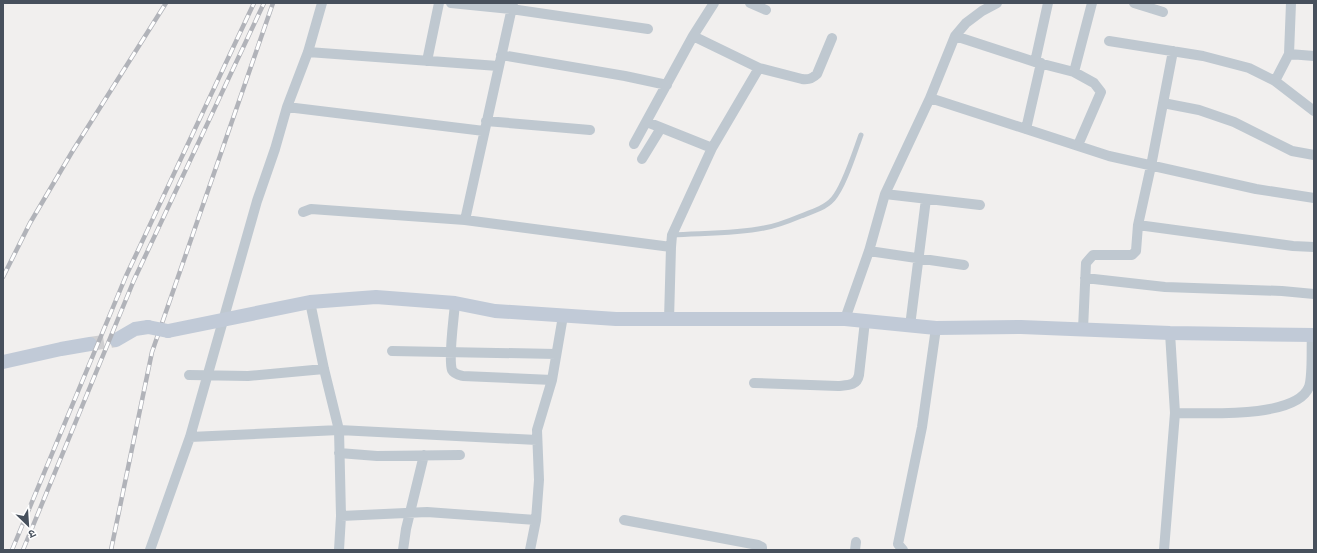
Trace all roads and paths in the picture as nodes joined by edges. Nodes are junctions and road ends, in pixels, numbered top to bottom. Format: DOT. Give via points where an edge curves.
graph roads {
  1 [pos="322,3"];
  2 [pos="438,3"];
  3 [pos="451,3"];
  4 [pos="714,3"];
  5 [pos="750,3"];
  6 [pos="998,3"];
  7 [pos="1048,3"];
  8 [pos="1092,3"];
  9 [pos="1134,3"];
  10 [pos="1291,3"];
  11 [pos="512,6"];
  12 [pos="766,10"];
  13 [pos="1163,12"];
  14 [pos="648,29"];
  15 [pos="693,36"];
  16 [pos="955,36"];
  17 [pos="832,38"];
  18 [pos="1109,41"];
  19 [pos="1173,51"];
  20 [pos="308,52"];
  21 [pos="1289,54"];
  22 [pos="501,55"];
  23 [pos="1314,56"];
  24 [pos="427,61"];
  25 [pos="1038,63"];
  26 [pos="498,66"];
  27 [pos="759,68"];
  28 [pos="1074,72"];
  29 [pos="1275,81"];
  30 [pos="667,85"];
  31 [pos="930,98"];
  32 [pos="1164,103"];
  33 [pos="287,107"];
  34 [pos="1314,110"];
  35 [pos="647,122"];
  36 [pos="485,126"];
  37 [pos="662,128"];
  38 [pos="1026,128"];
  39 [pos="590,130"];
  40 [pos="862,135"];
  41 [pos="634,144"];
  42 [pos="1078,145"];
  43 [pos="712,148"];
  44 [pos="1314,155"];
  45 [pos="642,159"];
  46 [pos="1151,166"];
  47 [pos="885,194"];
  48 [pos="1314,198"];
  49 [pos="926,199"];
  50 [pos="980,205"];
  51 [pos="303,212"];
  52 [pos="465,220"];
  53 [pos="1138,225"];
  54 [pos="672,235"];
  55 [pos="671,247"];
  56 [pos="1314,247"];
  57 [pos="869,251"];
  58 [pos="918,258"];
  59 [pos="964,265"];
  60 [pos="1085,278"];
  61 [pos="1314,294"];
  62 [pos="310,302"];
  63 [pos="455,303"];
  64 [pos="563,316"];
  65 [pos="846,319"];
  66 [pos="223,320"];
  67 [pos="669,320"];
  68 [pos="865,322"];
  69 [pos="910,326"];
  70 [pos="936,328"];
  71 [pos="1083,329"];
  72 [pos="1170,333"];
  73 [pos="1313,335"];
  74 [pos="116,340"];
  75 [pos="90,344"];
  76 [pos="392,352"];
  77 [pos="451,353"];
  78 [pos="556,354"];
  79 [pos="3,362"];
  80 [pos="324,369"];
  81 [pos="189,374"];
  82 [pos="208,375"];
  83 [pos="552,380"];
  84 [pos="754,382"];
  85 [pos="1175,413"];
  86 [pos="339,430"];
  87 [pos="190,437"];
  88 [pos="537,440"];
  89 [pos="339,453"];
  90 [pos="424,455"];
  91 [pos="460,455"];
  92 [pos="410,513"];
  93 [pos="341,516"];
  94 [pos="536,520"];
  95 [pos="624,520"];
  96 [pos="150,550"];
  97 [pos="339,550"];
  98 [pos="403,550"];
  99 [pos="530,550"];
  100 [pos="762,550"];
  101 [pos="903,550"];
  102 [pos="1164,550"];
  1 -- 20 [label="street"];
  2 -- 24 [label="street"];
  3 -- 11 [label="street"];
  4 -- 15 [label="street"];
  5 -- 12 [label="street"];
  6 -- 16 [label="street" via="966,23"];
  7 -- 25 [label="street"];
  8 -- 28 [label="street"];
  9 -- 13 [label="street"];
  10 -- 21 [label="street"];
  11 -- 14 [label="street"];
  11 -- 22 [label="street"];
  15 -- 27 [label="street"];
  15 -- 30 [label="street"];
  16 -- 25 [label="street"];
  16 -- 31 [label="street"];
  17 -- 27 [label="street" via="813,78 802,79"];
  18 -- 19 [label="street"];
  19 -- 29 [label="street" via="1249,68"];
  19 -- 32 [label="street"];
  20 -- 24 [label="street"];
  20 -- 33 [label="street"];
  21 -- 23 [label="street"];
  21 -- 29 [label="street"];
  22 -- 26 [label="street"];
  22 -- 30 [label="street"];
  24 -- 26 [label="street"];
  25 -- 28 [label="street"];
  25 -- 38 [label="street"];
  26 -- 36 [label="street"];
  27 -- 43 [label="street"];
  28 -- 42 [label="street" via="1094,84 1101,92"];
  29 -- 34 [label="street"];
  30 -- 35 [label="street"];
  31 -- 38 [label="street"];
  31 -- 47 [label="street"];
  32 -- 44 [label="street" via="1199,110 1234,122 1292,151"];
  32 -- 46 [label="street"];
  33 -- 36 [label="street"];
  33 -- 66 [label="street"];
  35 -- 37 [label="street"];
  35 -- 41 [label="street"];
  36 -- 39 [label="street"];
  36 -- 52 [label="street"];
  37 -- 43 [label="street"];
  37 -- 45 [label="street"];
  38 -- 42 [label="street"];
  40 -- 54 [label="lane" via="840,190 826,205 815,211 764,228"];
  42 -- 46 [label="street" via="1109,156"];
  43 -- 54 [label="street"];
  46 -- 48 [label="street" via="1256,189"];
  46 -- 53 [label="street"];
  47 -- 49 [label="street"];
  47 -- 57 [label="street"];
  49 -- 50 [label="street"];
  49 -- 58 [label="street"];
  51 -- 52 [label="street" via="311,208"];
  52 -- 55 [label="street"];
  53 -- 56 [label="street"];
  53 -- 60 [label="street" via="1136,251 1132,255 1093,255 1086,263"];
  54 -- 55 [label="street"];
  55 -- 67 [label="street"];
  57 -- 58 [label="street"];
  57 -- 65 [label="street"];
  58 -- 59 [label="street"];
  58 -- 69 [label="street"];
  60 -- 61 [label="street" via="1165,287"];
  60 -- 71 [label="street"];
  62 -- 63 [label="street" via="376,297"];
  62 -- 66 [label="street"];
  62 -- 80 [label="street"];
  63 -- 64 [label="street" via="495,311"];
  63 -- 77 [label="street"];
  64 -- 67 [label="street"];
  64 -- 78 [label="street"];
  65 -- 67 [label="street"];
  65 -- 68 [label="street"];
  66 -- 74 [label="street, bridge" via="168,331 148,327 135,329"];
  66 -- 82 [label="street"];
  68 -- 69 [label="street"];
  68 -- 84 [label="street" via="859,375 854,384 838,386"];
  69 -- 70 [label="street"];
  70 -- 71 [label="street"];
  70 -- 101 [label="street" via="922,427 898,544"];
  71 -- 72 [label="street"];
  72 -- 73 [label="street"];
  72 -- 85 [label="street"];
  73 -- 85 [label="street" via="1310,381 1308,389 1297,401 1249,413"];
  75 -- 79 [label="street"];
  76 -- 77 [label="street"];
  77 -- 78 [label="street"];
  77 -- 83 [label="street" via="452,370 463,376"];
  78 -- 83 [label="street"];
  80 -- 82 [label="street" via="248,376"];
  80 -- 86 [label="street"];
  81 -- 82 [label="street"];
  82 -- 87 [label="street"];
  83 -- 88 [label="street" via="537,430"];
  85 -- 102 [label="street"];
  86 -- 87 [label="street"];
  86 -- 88 [label="street"];
  86 -- 89 [label="street"];
  87 -- 96 [label="street"];
  88 -- 94 [label="street" via="539,480"];
  89 -- 90 [label="street" via="377,456"];
  89 -- 93 [label="street"];
  90 -- 91 [label="street"];
  90 -- 92 [label="street"];
  92 -- 93 [label="street"];
  92 -- 94 [label="street"];
  92 -- 98 [label="street"];
  93 -- 97 [label="street"];
  94 -- 99 [label="street"];
  95 -- 100 [label="street" via="758,545"];
}
